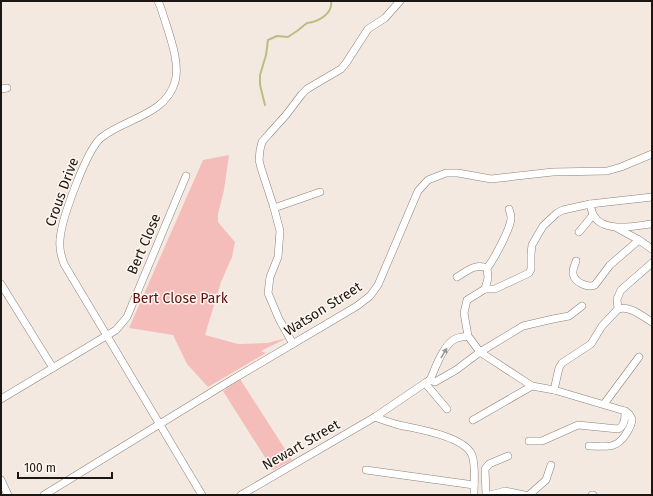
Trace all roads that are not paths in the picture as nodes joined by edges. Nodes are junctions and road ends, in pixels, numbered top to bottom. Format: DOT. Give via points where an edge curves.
graph roads {
  1 [pos="158,1"];
  2 [pos="400,1"];
  3 [pos="652,154"];
  4 [pos="186,176"];
  5 [pos="320,192"];
  6 [pos="652,196"];
  7 [pos="590,204"];
  8 [pos="274,208"];
  9 [pos="509,209"];
  10 [pos="593,215"];
  11 [pos="651,224"];
  12 [pos="617,228"];
  13 [pos="579,232"];
  14 [pos="639,240"];
  15 [pos="652,249"];
  16 [pos="576,261"];
  17 [pos="652,263"];
  18 [pos="487,268"];
  19 [pos="457,276"];
  20 [pos="1,284"];
  21 [pos="485,289"];
  22 [pos="582,306"];
  23 [pos="618,309"];
  24 [pos="652,322"];
  25 [pos="106,335"];
  26 [pos="468,336"];
  27 [pos="293,344"];
  28 [pos="480,352"];
  29 [pos="639,357"];
  30 [pos="53,368"];
  31 [pos="428,382"];
  32 [pos="532,386"];
  33 [pos="554,390"];
  34 [pos="1,399"];
  35 [pos="604,404"];
  36 [pos="446,409"];
  37 [pos="625,411"];
  38 [pos="375,417"];
  39 [pos="473,420"];
  40 [pos="160,424"];
  41 [pos="529,441"];
  42 [pos="589,446"];
  43 [pos="508,456"];
  44 [pos="551,465"];
  45 [pos="366,470"];
  46 [pos="1,480"];
  47 [pos="474,485"];
  48 [pos="8,495"];
  49 [pos="44,495"];
  50 [pos="202,495"];
  51 [pos="241,495"];
  52 [pos="474,495"];
  53 [pos="486,495"];
  54 [pos="490,495"];
  55 [pos="524,495"];
  56 [pos="529,495"];
  1 -- 25 [label="street, Crous Drive" via="176,61 176,77 172,88 167,98 154,109 108,133 97,142 89,155 60,234 64,264"];
  2 -- 8 [label="street" via="385,18 368,29 341,68 302,94 262,142 259,160"];
  3 -- 27 [label="street, Watson Street" via="607,170 553,172 491,179 446,173 434,177 418,191 373,292 357,306"];
  4 -- 25 [label="street, Bert Close" via="127,317 116,330"];
  5 -- 8 [label="street"];
  6 -- 7 [label="street"];
  7 -- 10 [label="street"];
  7 -- 21 [label="street" via="563,210 548,220 532,245 529,273 495,289"];
  8 -- 27 [label="street" via="280,231 278,257 270,278 268,293"];
  9 -- 18 [label="street" via="510,224"];
  10 -- 12 [label="street" via="598,221"];
  10 -- 13 [label="street"];
  11 -- 12 [label="street"];
  12 -- 14 [label="street"];
  14 -- 15 [label="street"];
  14 -- 16 [label="street" via="610,265 594,286 584,285 575,278 573,272"];
  17 -- 23 [label="street" via="621,290 617,299"];
  18 -- 19 [label="street" via="478,266"];
  18 -- 21 [label="street"];
  20 -- 30 [label="street"];
  21 -- 26 [label="street" via="469,297 465,304"];
  22 -- 28 [label="street" via="569,316 523,326"];
  23 -- 24 [label="street" via="628,309"];
  23 -- 33 [label="street" via="602,326 591,344 562,363"];
  25 -- 30 [label="street, Bert Close"];
  25 -- 40 [label="street, Crous Drive"];
  26 -- 28 [label="street"];
  31 -- 26 [label="street, one-way" via="450,343 457,338"];
  27 -- 40 [label="street, Watson Street"];
  28 -- 31 [label="street" via="456,370 435,382"];
  28 -- 32 [label="street"];
  29 -- 35 [label="street"];
  30 -- 34 [label="street, Bert Close"];
  31 -- 36 [label="street"];
  31 -- 38 [label="street, Newart Street"];
  32 -- 33 [label="street"];
  32 -- 39 [label="street"];
  33 -- 35 [label="street"];
  35 -- 37 [label="street"];
  37 -- 41 [label="street" via="624,424 618,429 578,425 542,440"];
  37 -- 42 [label="street" via="632,421 619,443 610,446"];
  38 -- 47 [label="street" via="443,436 464,445 472,456"];
  38 -- 51 [label="street, Newart Street"];
  40 -- 49 [label="street, Watson Street"];
  40 -- 50 [label="street, Crous Drive"];
  43 -- 53 [label="street" via="489,464 485,469"];
  44 -- 56 [label="street" via="546,480"];
  45 -- 47 [label="street"];
  46 -- 48 [label="street"];
  47 -- 52 [label="street"];
  54 -- 55 [label="street" via="505,491"];
}
